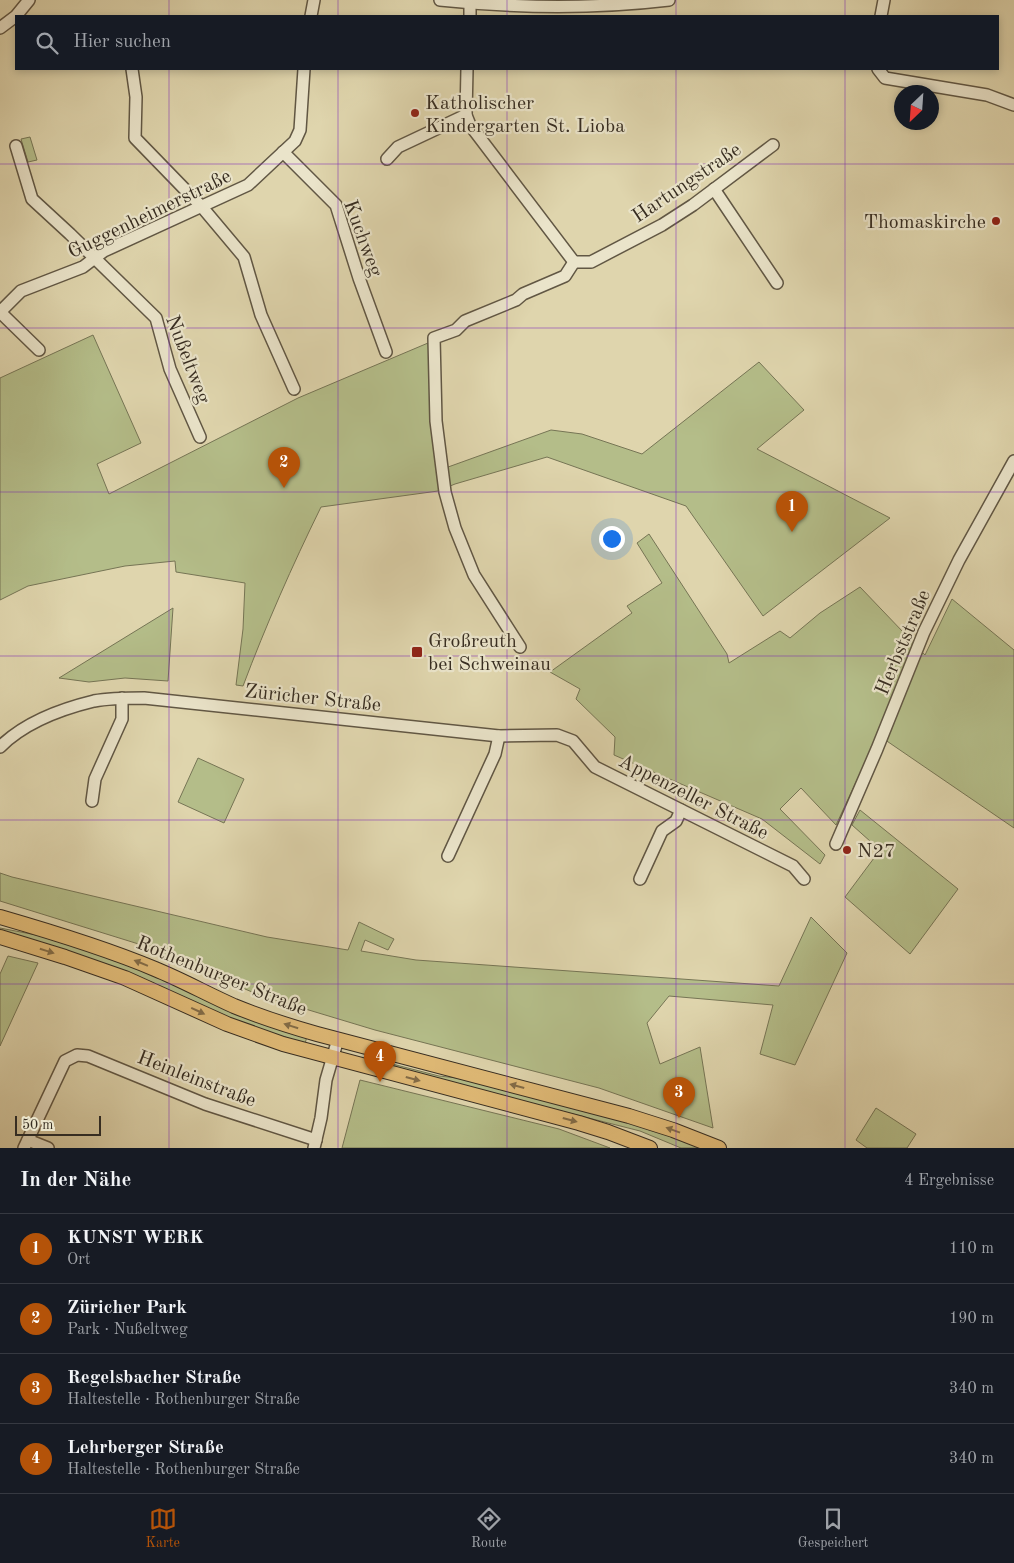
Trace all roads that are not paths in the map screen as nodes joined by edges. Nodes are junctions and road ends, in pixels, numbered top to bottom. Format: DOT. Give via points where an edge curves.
graph roads {
  1 [pos="29,0"];
  2 [pos="314,0"];
  3 [pos="440,0"];
  4 [pos="669,0"];
  5 [pos="884,0"];
  6 [pos="470,3"];
  7 [pos="17,15"];
  8 [pos="311,15"];
  9 [pos="470,15"];
  10 [pos="881,15"];
  11 [pos="15,17"];
  12 [pos="0,28"];
  13 [pos="132,70"];
  14 [pos="304,70"];
  15 [pos="467,70"];
  16 [pos="879,70"];
  17 [pos="1014,104"];
  18 [pos="466,115"];
  19 [pos="773,145"];
  20 [pos="16,146"];
  21 [pos="283,152"];
  22 [pos="387,160"];
  23 [pos="714,189"];
  24 [pos="202,208"];
  25 [pos="94,257"];
  26 [pos="574,262"];
  27 [pos="776,283"];
  28 [pos="0,312"];
  29 [pos="39,350"];
  30 [pos="386,352"];
  31 [pos="294,389"];
  32 [pos="200,437"];
  33 [pos="1014,461"];
  34 [pos="520,647"];
  35 [pos="122,698"];
  36 [pos="499,736"];
  37 [pos="3,739"];
  38 [pos="573,741"];
  39 [pos="92,801"];
  40 [pos="681,810"];
  41 [pos="836,844"];
  42 [pos="448,856"];
  43 [pos="640,879"];
  44 [pos="804,879"];
  45 [pos="0,917"];
  46 [pos="0,938"];
  47 [pos="338,1039"];
  48 [pos="332,1058"];
  49 [pos="26,1144"];
  50 [pos="315,1144"];
  51 [pos="48,1148"];
  52 [pos="650,1148"];
  53 [pos="719,1148"];
  1 -- 7 [label="street"];
  2 -- 8 [label="street"];
  3 -- 6 [label="street"];
  4 -- 6 [label="street" via="548,7"];
  5 -- 10 [label="street"];
  6 -- 9 [label="street"];
  11 -- 12 [label="street"];
  13 -- 24 [label="street" via="136,138"];
  14 -- 21 [label="street, Guggenheimerstraße" via="300,130 295,141"];
  15 -- 18 [label="street"];
  16 -- 17 [label="street" via="885,78 987,95"];
  18 -- 22 [label="street" via="398,147"];
  18 -- 26 [label="street" via="470,125"];
  19 -- 23 [label="street, Hartungstraße"];
  20 -- 25 [label="street, Nußeltweg" via="32,200"];
  21 -- 24 [label="street, Guggenheimerstraße" via="248,185"];
  21 -- 30 [label="street, Kuchweg" via="336,205"];
  23 -- 26 [label="street, Hartungstraße" via="662,225 591,262"];
  23 -- 27 [label="street"];
  24 -- 25 [label="street, Guggenheimerstraße"];
  24 -- 31 [label="street" via="244,257 261,315"];
  25 -- 28 [label="street, Guggenheimerstraße" via="83,267 21,291"];
  25 -- 32 [label="street, Nußeltweg" via="156,318 170,369"];
  26 -- 34 [label="street" via="564,276 434,338 436,421 445,492 455,528 474,575"];
  28 -- 29 [label="street"];
  33 -- 41 [label="street, Herbststraße" via="959,560 924,632"];
  35 -- 36 [label="street, Züricher Straße"];
  35 -- 37 [label="street, Züricher Straße" via="63,710"];
  35 -- 39 [label="street" via="122,719 95,779"];
  36 -- 38 [label="street, Züricher Straße" via="557,735"];
  36 -- 42 [label="street" via="495,754"];
  38 -- 40 [label="street, Appenzeller Straße" via="595,767"];
  40 -- 43 [label="street" via="676,821 662,831"];
  40 -- 44 [label="street, Appenzeller Straße" via="793,866"];
  47 -- 45 [label="main road, Rothenburger Straße, one-way" via="241,1008 122,956"];
  46 -- 48 [label="main road, Rothenburger Straße, one-way" via="133,981 256,1035"];
  47 -- 48 [label="street"];
  53 -- 47 [label="main road, Rothenburger Straße, one-way" via="629,1116"];
  48 -- 50 [label="street"];
  48 -- 52 [label="main road, Rothenburger Straße, one-way" via="579,1123"];
  49 -- 50 [label="street, Heinleinstraße" via="65,1061 77,1055 88,1056 204,1104"];
  49 -- 51 [label="street"];
}
